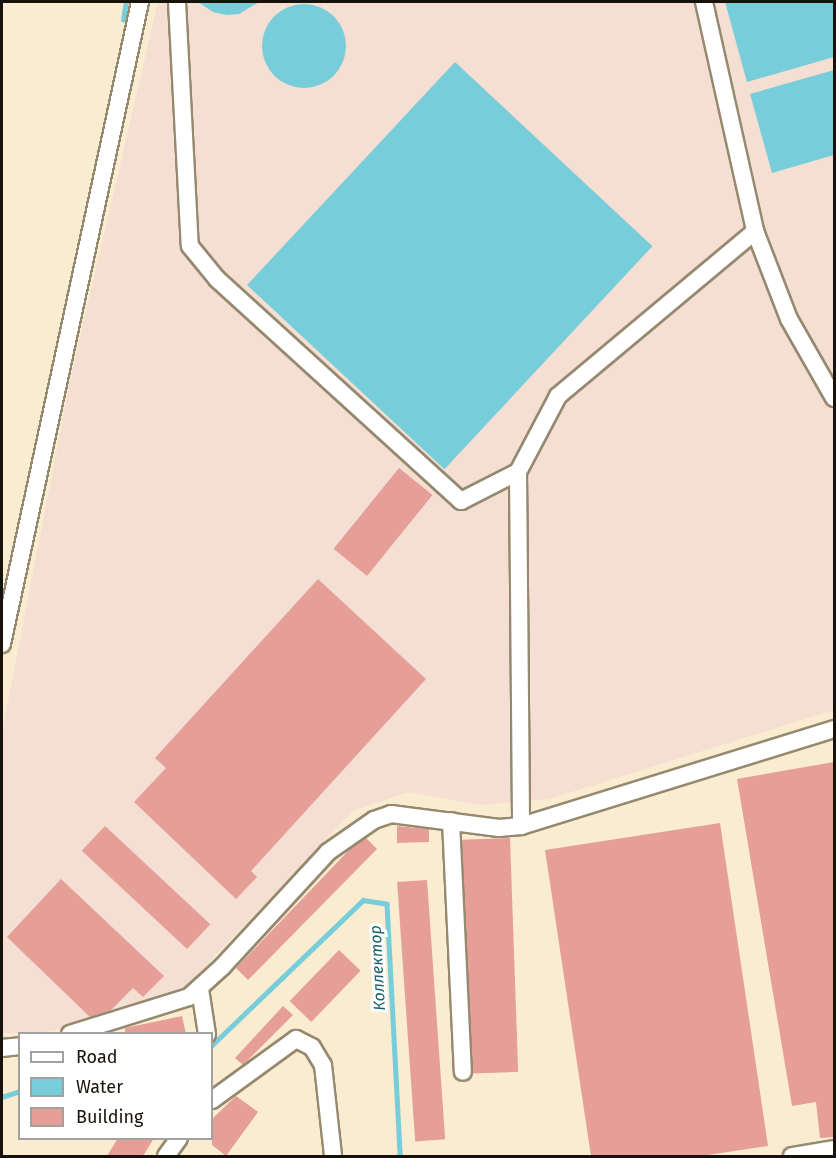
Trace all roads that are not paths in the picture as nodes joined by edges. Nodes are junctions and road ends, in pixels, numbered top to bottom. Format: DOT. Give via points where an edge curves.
graph roads {
  1 [pos="140,2"];
  2 [pos="177,2"];
  3 [pos="704,2"];
  4 [pos="754,231"];
  5 [pos="834,398"];
  6 [pos="518,472"];
  7 [pos="6,597"];
  8 [pos="2,644"];
  9 [pos="834,729"];
  10 [pos="451,821"];
  11 [pos="521,826"];
  12 [pos="200,989"];
  13 [pos="77,1032"];
  14 [pos="207,1032"];
  15 [pos="18,1047"];
  16 [pos="2,1048"];
  17 [pos="463,1072"];
  18 [pos="213,1099"];
  19 [pos="177,1140"];
  20 [pos="830,1152"];
  21 [pos="165,1156"];
  22 [pos="333,1156"];
  23 [pos="792,1156"];
  1 -- 7 [label="street"];
  2 -- 6 [label="street" via="190,246 217,279 461,501"];
  3 -- 4 [label="street"];
  4 -- 5 [label="street" via="789,319"];
  4 -- 6 [label="street" via="558,396"];
  6 -- 11 [label="street"];
  7 -- 8 [label="street"];
  9 -- 11 [label="street"];
  10 -- 11 [label="street" via="498,828"];
  10 -- 12 [label="street" via="391,814 357,828 328,852"];
  10 -- 17 [label="street"];
  12 -- 13 [label="street" via="176,1004"];
  12 -- 14 [label="street"];
  15 -- 16 [label="street"];
  18 -- 22 [label="street" via="296,1039 312,1047 323,1065"];
  19 -- 21 [label="street"];
  20 -- 23 [label="street"];
}
